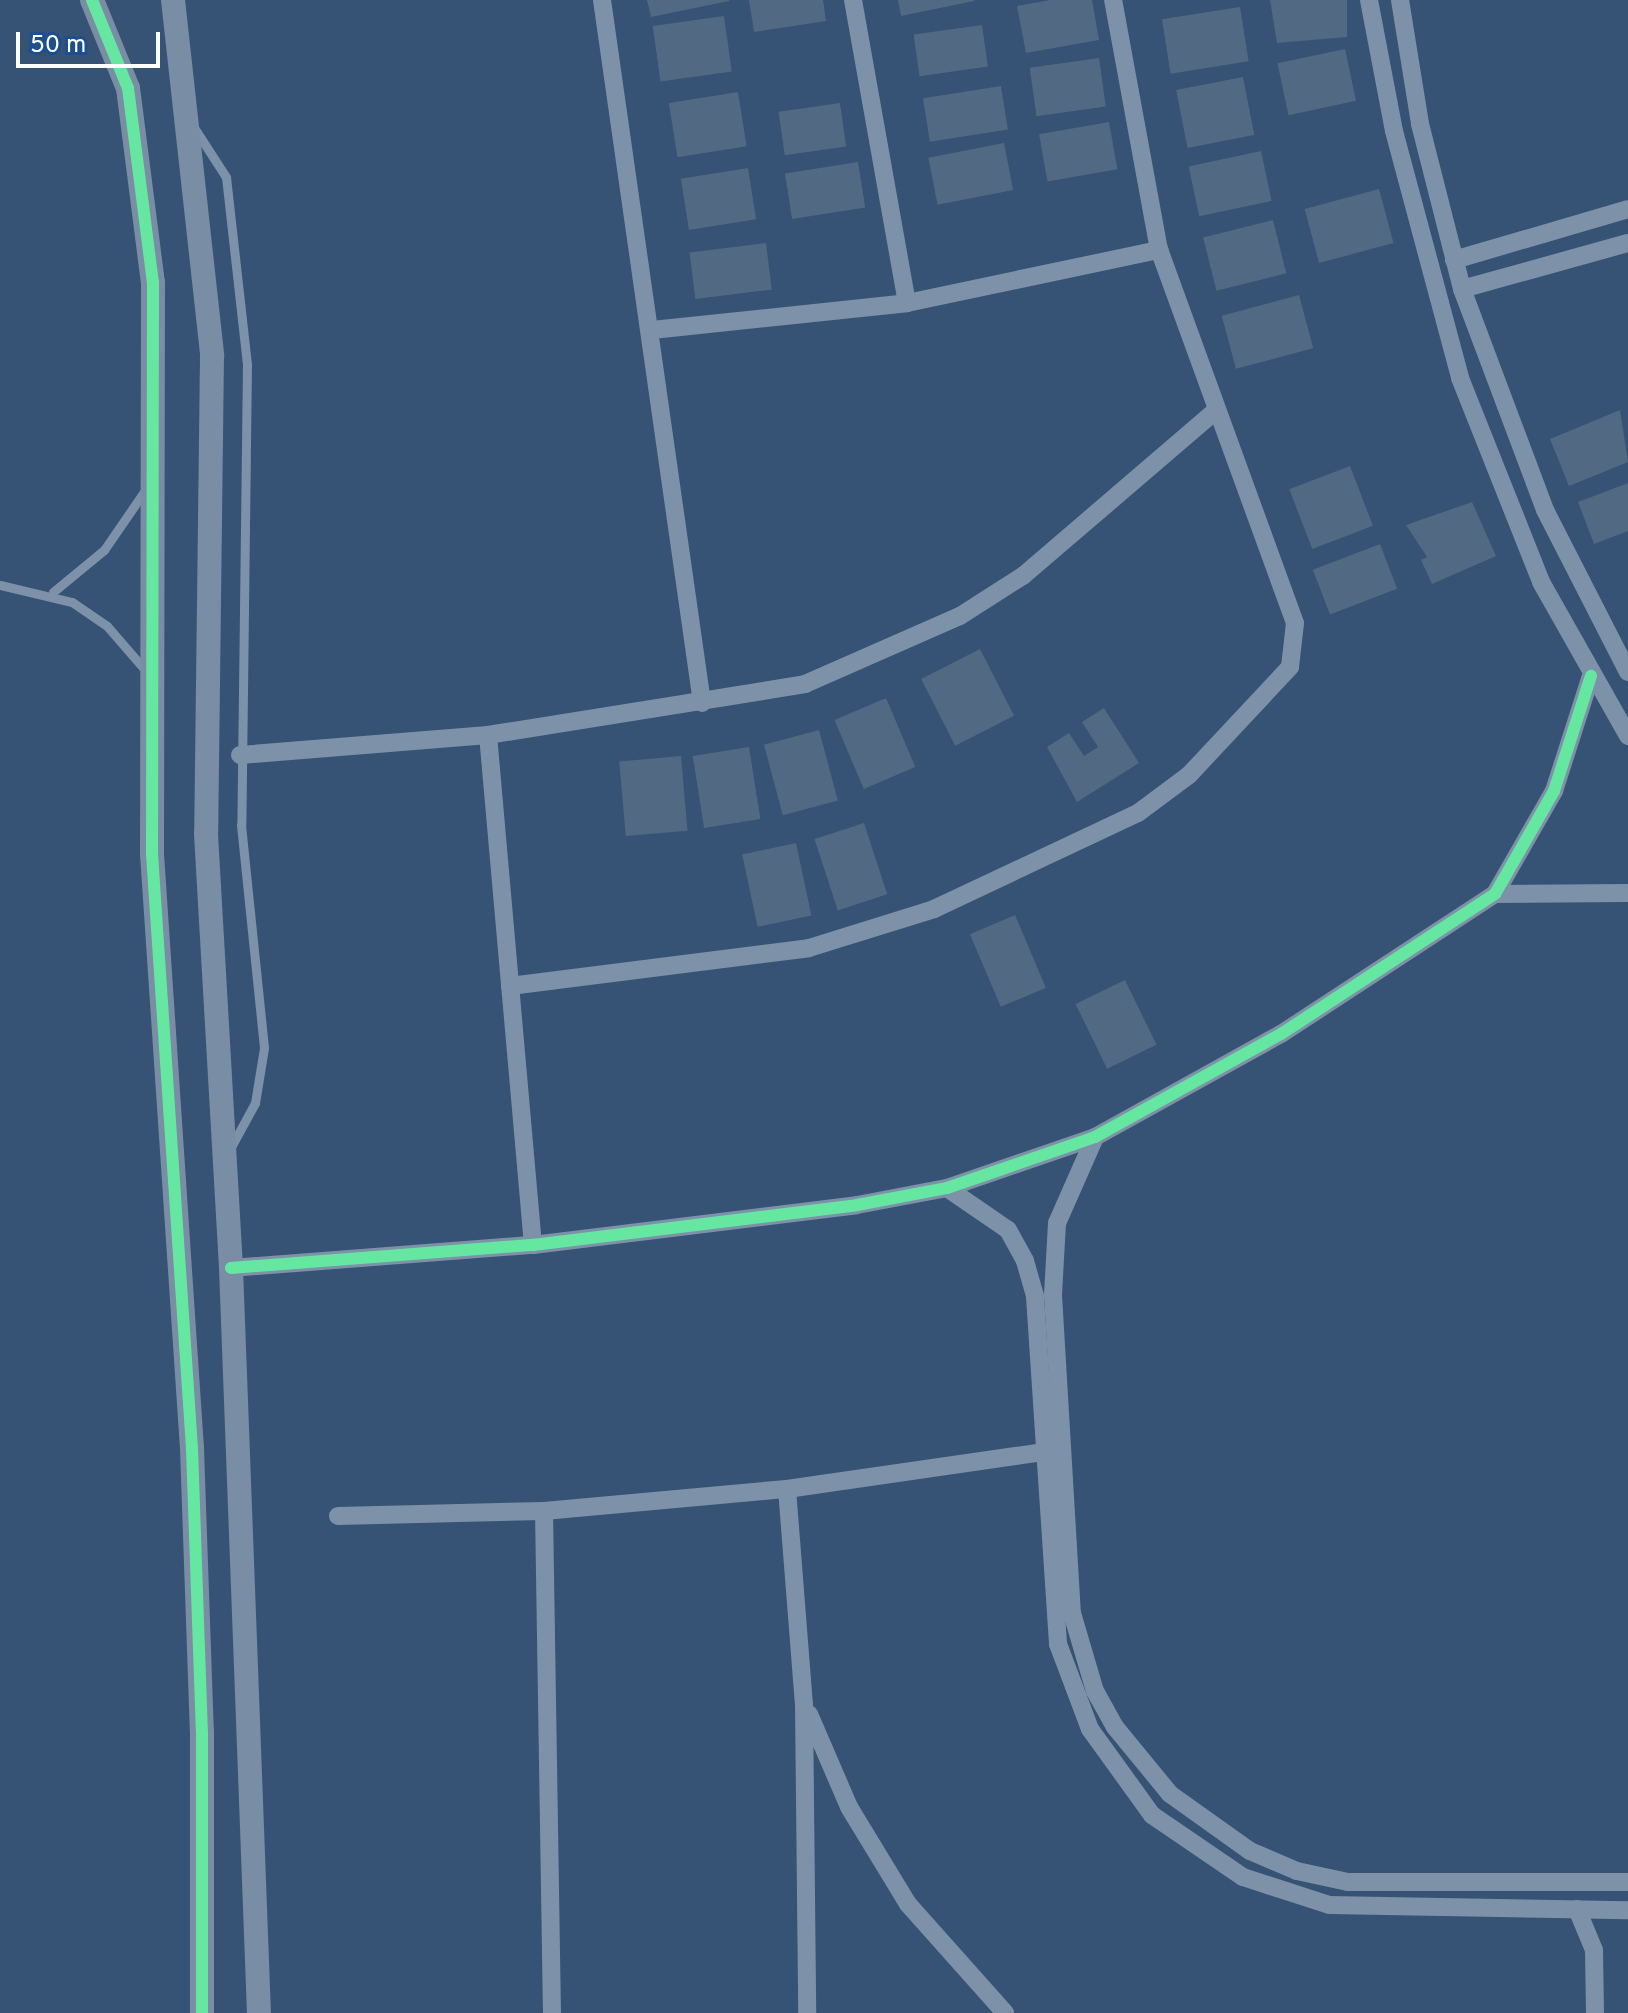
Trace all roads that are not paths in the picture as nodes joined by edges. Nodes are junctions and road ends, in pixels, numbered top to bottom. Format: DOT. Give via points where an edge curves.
graph roads {
  1 [pos="92,0"];
  2 [pos="173,0"];
  3 [pos="602,0"];
  4 [pos="853,0"];
  5 [pos="1113,0"];
  6 [pos="1369,0"];
  7 [pos="1400,0"];
  8 [pos="107,11"];
  9 [pos="192,125"];
  10 [pos="1628,209"];
  11 [pos="1628,243"];
  12 [pos="1159,250"];
  13 [pos="1454,260"];
  14 [pos="1462,289"];
  15 [pos="907,303"];
  16 [pos="652,330"];
  17 [pos="1213,413"];
  18 [pos="157,465"];
  19 [pos="1545,510"];
  20 [pos="1514,523"];
  21 [pos="0,585"];
  22 [pos="53,592"];
  23 [pos="1628,672"];
  24 [pos="1591,676"];
  25 [pos="154,684"];
  26 [pos="702,703"];
  27 [pos="488,735"];
  28 [pos="1628,736"];
  29 [pos="240,755"];
  30 [pos="1628,893"];
  31 [pos="1495,894"];
  32 [pos="510,986"];
  33 [pos="1095,1137"];
  34 [pos="224,1160"];
  35 [pos="947,1188"];
  36 [pos="533,1245"];
  37 [pos="231,1268"];
  38 [pos="1044,1296"];
  39 [pos="1044,1452"];
  40 [pos="787,1489"];
  41 [pos="544,1511"];
  42 [pos="338,1516"];
  43 [pos="804,1704"];
  44 [pos="1628,1882"];
  45 [pos="1577,1909"];
  46 [pos="1628,1910"];
  47 [pos="202,2013"];
  48 [pos="259,2013"];
  49 [pos="552,2013"];
  50 [pos="807,2013"];
  51 [pos="1005,2013"];
  52 [pos="1595,2013"];
  1 -- 8 [label="street"];
  2 -- 9 [label="street"];
  3 -- 16 [label="street"];
  4 -- 15 [label="street"];
  5 -- 12 [label="street"];
  6 -- 20 [label="street" via="1442,322"];
  7 -- 13 [label="street"];
  8 -- 18 [label="street" via="128,88 145,187"];
  9 -- 29 [label="lane" via="226,177 247,364"];
  9 -- 34 [label="street" via="212,356 206,834"];
  10 -- 13 [label="street"];
  11 -- 14 [label="street"];
  12 -- 15 [label="street"];
  12 -- 17 [label="street"];
  13 -- 14 [label="street"];
  14 -- 19 [label="street"];
  15 -- 16 [label="street"];
  16 -- 26 [label="street"];
  17 -- 26 [label="street" via="1077,536 960,616 805,684"];
  17 -- 32 [label="street" via="1295,623 1297,650 1281,680 1189,775 1138,813 934,909 865,931 678,970"];
  18 -- 22 [label="lane" via="120,531"];
  18 -- 25 [label="street"];
  19 -- 20 [label="street"];
  19 -- 23 [label="street"];
  20 -- 24 [label="street"];
  21 -- 22 [label="lane"];
  22 -- 25 [label="lane" via="107,626"];
  24 -- 28 [label="street"];
  24 -- 31 [label="street" via="1554,791"];
  25 -- 47 [label="street" via="158,1005 192,1449 202,1732"];
  26 -- 27 [label="street"];
  27 -- 29 [label="street"];
  27 -- 32 [label="street"];
  29 -- 34 [label="lane" via="244,869 264,1048 255,1103"];
  30 -- 31 [label="street"];
  31 -- 33 [label="street" via="1281,1034"];
  32 -- 36 [label="street"];
  33 -- 35 [label="street"];
  33 -- 38 [label="street" via="1057,1223"];
  34 -- 37 [label="street"];
  35 -- 36 [label="street"];
  35 -- 38 [label="street" via="1008,1230"];
  36 -- 37 [label="street"];
  37 -- 48 [label="street"];
  38 -- 39 [label="street"];
  38 -- 44 [label="street" via="1081,1653 1115,1727 1170,1794 1250,1851 1348,1882"];
  39 -- 40 [label="street"];
  39 -- 45 [label="street" via="1048,1581 1067,1675 1111,1763 1173,1833 1243,1877 1329,1905"];
  40 -- 41 [label="street"];
  40 -- 43 [label="street"];
  41 -- 42 [label="street"];
  41 -- 49 [label="street"];
  43 -- 50 [label="street"];
  43 -- 51 [label="street" via="849,1807 908,1904"];
  45 -- 46 [label="street"];
  45 -- 52 [label="street" via="1594,1950"];
}
